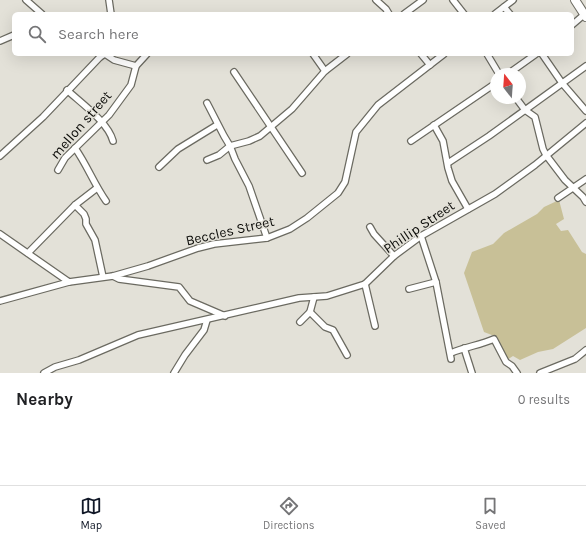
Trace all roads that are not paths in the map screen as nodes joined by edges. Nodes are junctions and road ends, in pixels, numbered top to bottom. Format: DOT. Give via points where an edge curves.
graph roads {
  1 [pos="26,0"];
  2 [pos="109,0"];
  3 [pos="376,0"];
  4 [pos="423,0"];
  5 [pos="453,0"];
  6 [pos="513,0"];
  7 [pos="575,0"];
  8 [pos="504,7"];
  9 [pos="40,12"];
  10 [pos="111,12"];
  11 [pos="388,12"];
  12 [pos="407,12"];
  13 [pos="462,12"];
  14 [pos="498,12"];
  15 [pos="508,12"];
  16 [pos="585,15"];
  17 [pos="574,23"];
  18 [pos="12,36"];
  19 [pos="0,40"];
  20 [pos="99,56"];
  21 [pos="108,56"];
  22 [pos="145,56"];
  23 [pos="314,56"];
  24 [pos="344,56"];
  25 [pos="423,56"];
  26 [pos="441,56"];
  27 [pos="488,56"];
  28 [pos="533,56"];
  29 [pos="543,56"];
  30 [pos="430,65"];
  31 [pos="136,66"];
  32 [pos="586,66"];
  33 [pos="495,68"];
  34 [pos="516,68"];
  35 [pos="325,71"];
  36 [pos="234,72"];
  37 [pos="562,83"];
  38 [pos="490,87"];
  39 [pos="67,90"];
  40 [pos="207,103"];
  41 [pos="520,104"];
  42 [pos="525,110"];
  43 [pos="586,111"];
  44 [pos="102,123"];
  45 [pos="586,123"];
  46 [pos="217,125"];
  47 [pos="434,125"];
  48 [pos="271,126"];
  49 [pos="114,140"];
  50 [pos="411,141"];
  51 [pos="230,146"];
  52 [pos="75,148"];
  53 [pos="546,155"];
  54 [pos="0,156"];
  55 [pos="207,160"];
  56 [pos="448,163"];
  57 [pos="159,167"];
  58 [pos="58,170"];
  59 [pos="302,173"];
  60 [pos="586,179"];
  61 [pos="574,187"];
  62 [pos="97,188"];
  63 [pos="558,198"];
  64 [pos="106,201"];
  65 [pos="586,202"];
  66 [pos="76,205"];
  67 [pos="468,209"];
  68 [pos="370,227"];
  69 [pos="0,234"];
  70 [pos="421,236"];
  71 [pos="267,238"];
  72 [pos="28,253"];
  73 [pos="394,256"];
  74 [pos="103,276"];
  75 [pos="113,276"];
  76 [pos="69,282"];
  77 [pos="436,282"];
  78 [pos="365,284"];
  79 [pos="409,289"];
  80 [pos="314,297"];
  81 [pos="0,301"];
  82 [pos="310,312"];
  83 [pos="225,316"];
  84 [pos="207,320"];
  85 [pos="300,322"];
  86 [pos="375,326"];
  87 [pos="464,348"];
  88 [pos="586,350"];
  89 [pos="347,355"];
  90 [pos="44,373"];
  91 [pos="174,373"];
  92 [pos="472,373"];
  93 [pos="517,373"];
  94 [pos="540,373"];
  1 -- 9 [label="street"];
  2 -- 10 [label="street"];
  3 -- 11 [label="street"];
  4 -- 12 [label="street"];
  5 -- 13 [label="street"];
  6 -- 8 [label="street"];
  7 -- 16 [label="main road"];
  8 -- 14 [label="street"];
  8 -- 15 [label="street"];
  16 -- 17 [label="street"];
  18 -- 19 [label="street"];
  20 -- 39 [label="street"];
  21 -- 31 [label="street"];
  22 -- 31 [label="street, mellon street"];
  23 -- 35 [label="street"];
  24 -- 35 [label="street"];
  25 -- 30 [label="street"];
  26 -- 30 [label="street, Beccles Street"];
  27 -- 33 [label="street"];
  28 -- 34 [label="street"];
  29 -- 37 [label="street"];
  30 -- 71 [label="street, Beccles Street" via="378,105 356,132 345,182 338,193 290,229"];
  31 -- 44 [label="street, mellon street" via="131,85"];
  32 -- 37 [label="street"];
  35 -- 48 [label="street" via="292,109"];
  36 -- 48 [label="street"];
  37 -- 42 [label="street"];
  37 -- 43 [label="street"];
  38 -- 47 [label="street"];
  39 -- 44 [label="street"];
  39 -- 54 [label="street" via="43,117"];
  40 -- 46 [label="street"];
  41 -- 42 [label="street"];
  42 -- 53 [label="street" via="535,117"];
  42 -- 56 [label="street"];
  44 -- 49 [label="street"];
  44 -- 52 [label="street, mellon street"];
  45 -- 53 [label="street, Phillip Street"];
  46 -- 51 [label="street"];
  46 -- 57 [label="street" via="178,149"];
  47 -- 50 [label="street"];
  47 -- 56 [label="street" via="443,141"];
  48 -- 51 [label="street" via="260,136"];
  48 -- 59 [label="street"];
  51 -- 55 [label="street"];
  51 -- 71 [label="street" via="256,204"];
  52 -- 58 [label="street, mellon street"];
  52 -- 62 [label="street"];
  53 -- 61 [label="street" via="565,180"];
  53 -- 67 [label="street, Phillip Street" via="495,194"];
  56 -- 67 [label="street" via="452,181"];
  60 -- 61 [label="street"];
  61 -- 63 [label="street"];
  61 -- 65 [label="street"];
  62 -- 64 [label="street"];
  62 -- 66 [label="street"];
  66 -- 72 [label="street"];
  66 -- 74 [label="street" via="84,214 86,224 95,240"];
  67 -- 70 [label="street, Phillip Street"];
  68 -- 73 [label="street"];
  69 -- 72 [label="street"];
  70 -- 73 [label="street, Phillip Street"];
  70 -- 77 [label="street"];
  71 -- 75 [label="street, Beccles Street" via="214,244"];
  72 -- 76 [label="street"];
  73 -- 78 [label="street, Phillip Street"];
  74 -- 75 [label="street, Beccles Street"];
  74 -- 76 [label="street, Beccles Street"];
  75 -- 83 [label="street" via="179,287 190,301"];
  76 -- 81 [label="street, Beccles Street"];
  77 -- 79 [label="street"];
  77 -- 87 [label="street" via="451,356"];
  78 -- 80 [label="street, Phillip Street" via="327,296"];
  78 -- 86 [label="street"];
  80 -- 82 [label="street"];
  80 -- 83 [label="street, Phillip Street" via="299,298"];
  82 -- 85 [label="street"];
  82 -- 89 [label="street" via="325,327 333,330"];
  83 -- 84 [label="street, Phillip Street"];
  84 -- 90 [label="street, Phillip Street" via="138,335"];
  84 -- 91 [label="street" via="204,330"];
  87 -- 92 [label="street"];
  87 -- 93 [label="street" via="494,339 506,362"];
  88 -- 94 [label="street" via="575,359"];
}
